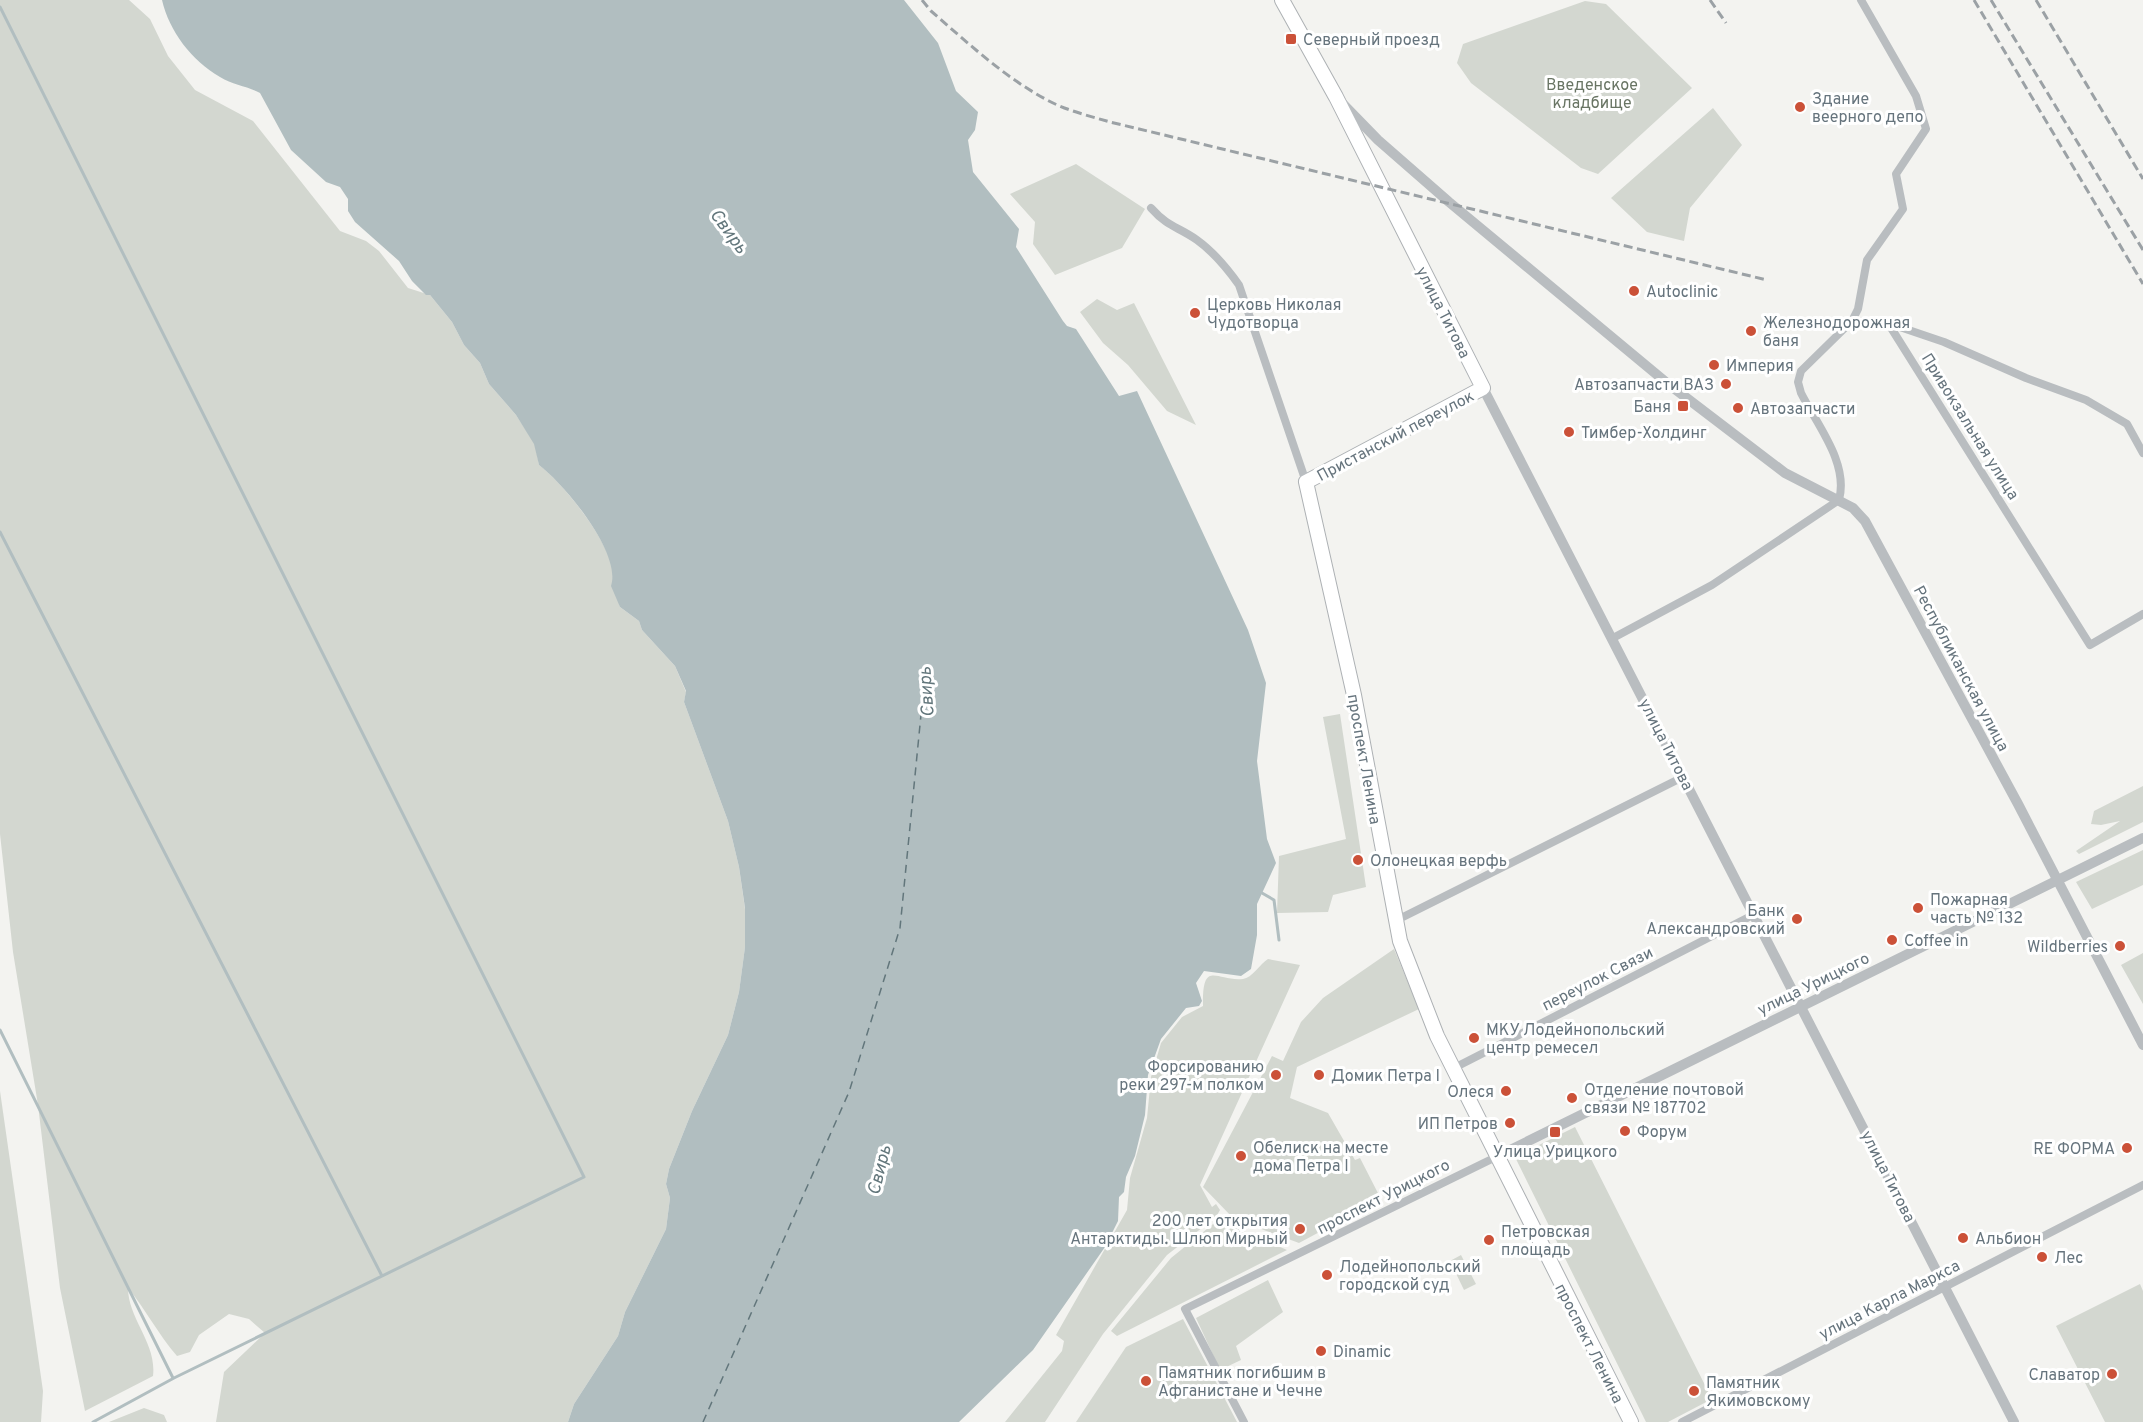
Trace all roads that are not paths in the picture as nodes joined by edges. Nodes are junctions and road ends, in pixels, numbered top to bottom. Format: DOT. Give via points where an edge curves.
graph roads {
  1 [pos="1282,0"];
  2 [pos="1861,0"];
  3 [pos="1336,97"];
  4 [pos="1151,208"];
  5 [pos="1852,321"];
  6 [pos="1888,323"];
  7 [pos="1483,388"];
  8 [pos="2143,453"];
  9 [pos="1306,482"];
  10 [pos="1839,500"];
  11 [pos="2143,614"];
  12 [pos="1613,638"];
  13 [pos="1683,777"];
  14 [pos="2143,838"];
  15 [pos="2058,880"];
  16 [pos="1754,915"];
  17 [pos="1395,921"];
  18 [pos="1802,1005"];
  19 [pos="2143,1045"];
  20 [pos="1454,1068"];
  21 [pos="1497,1157"];
  22 [pos="2143,1185"];
  23 [pos="1945,1287"];
  24 [pos="1244,1422"];
  25 [pos="1630,1422"];
  26 [pos="1682,1422"];
  27 [pos="2014,1422"];
  1 -- 3 [label="main road, улица Титова"];
  2 -- 5 [label="street" via="1916,96 1926,129 1896,174 1903,209 1867,260"];
  3 -- 7 [label="main road, улица Титова"];
  3 -- 10 [label="street, Республиканская улица" via="1440,194 1667,383 1785,473"];
  4 -- 9 [label="street, проспект Ленина" via="1166,224 1196,240 1222,261 1239,285"];
  5 -- 6 [label="street"];
  5 -- 10 [label="street" via="1801,371 1798,382 1840,468 1843,486"];
  6 -- 8 [label="street, Привокзальная улица" via="2086,400 2127,424"];
  6 -- 11 [label="street, Привокзальная улица" via="2090,645"];
  7 -- 9 [label="main road, Пристанский переулок"];
  7 -- 12 [label="street, улица Титова"];
  9 -- 17 [label="main road, проспект Ленина" via="1354,696"];
  10 -- 12 [label="street" via="1712,585"];
  10 -- 15 [label="street, Республиканская улица" via="1853,508 1875,538"];
  12 -- 13 [label="street, улица Титова"];
  13 -- 16 [label="street, улица Титова"];
  13 -- 17 [label="street"];
  14 -- 15 [label="street, улица Урицкого"];
  15 -- 18 [label="street, улица Урицкого"];
  15 -- 19 [label="street, Республиканская улица"];
  16 -- 18 [label="street, улица Титова"];
  16 -- 20 [label="street, переулок Связи"];
  17 -- 20 [label="main road, проспект Ленина" via="1425,1011"];
  18 -- 21 [label="street, улица Урицкого"];
  18 -- 23 [label="street, улица Титова"];
  20 -- 21 [label="main road, проспект Ленина"];
  21 -- 24 [label="street, проспект Урицкого" via="1185,1309"];
  21 -- 25 [label="main road, проспект Ленина"];
  22 -- 23 [label="street, улица Карла Маркса"];
  23 -- 26 [label="street, улица Карла Маркса"];
  23 -- 27 [label="street, улица Титова"];
}
